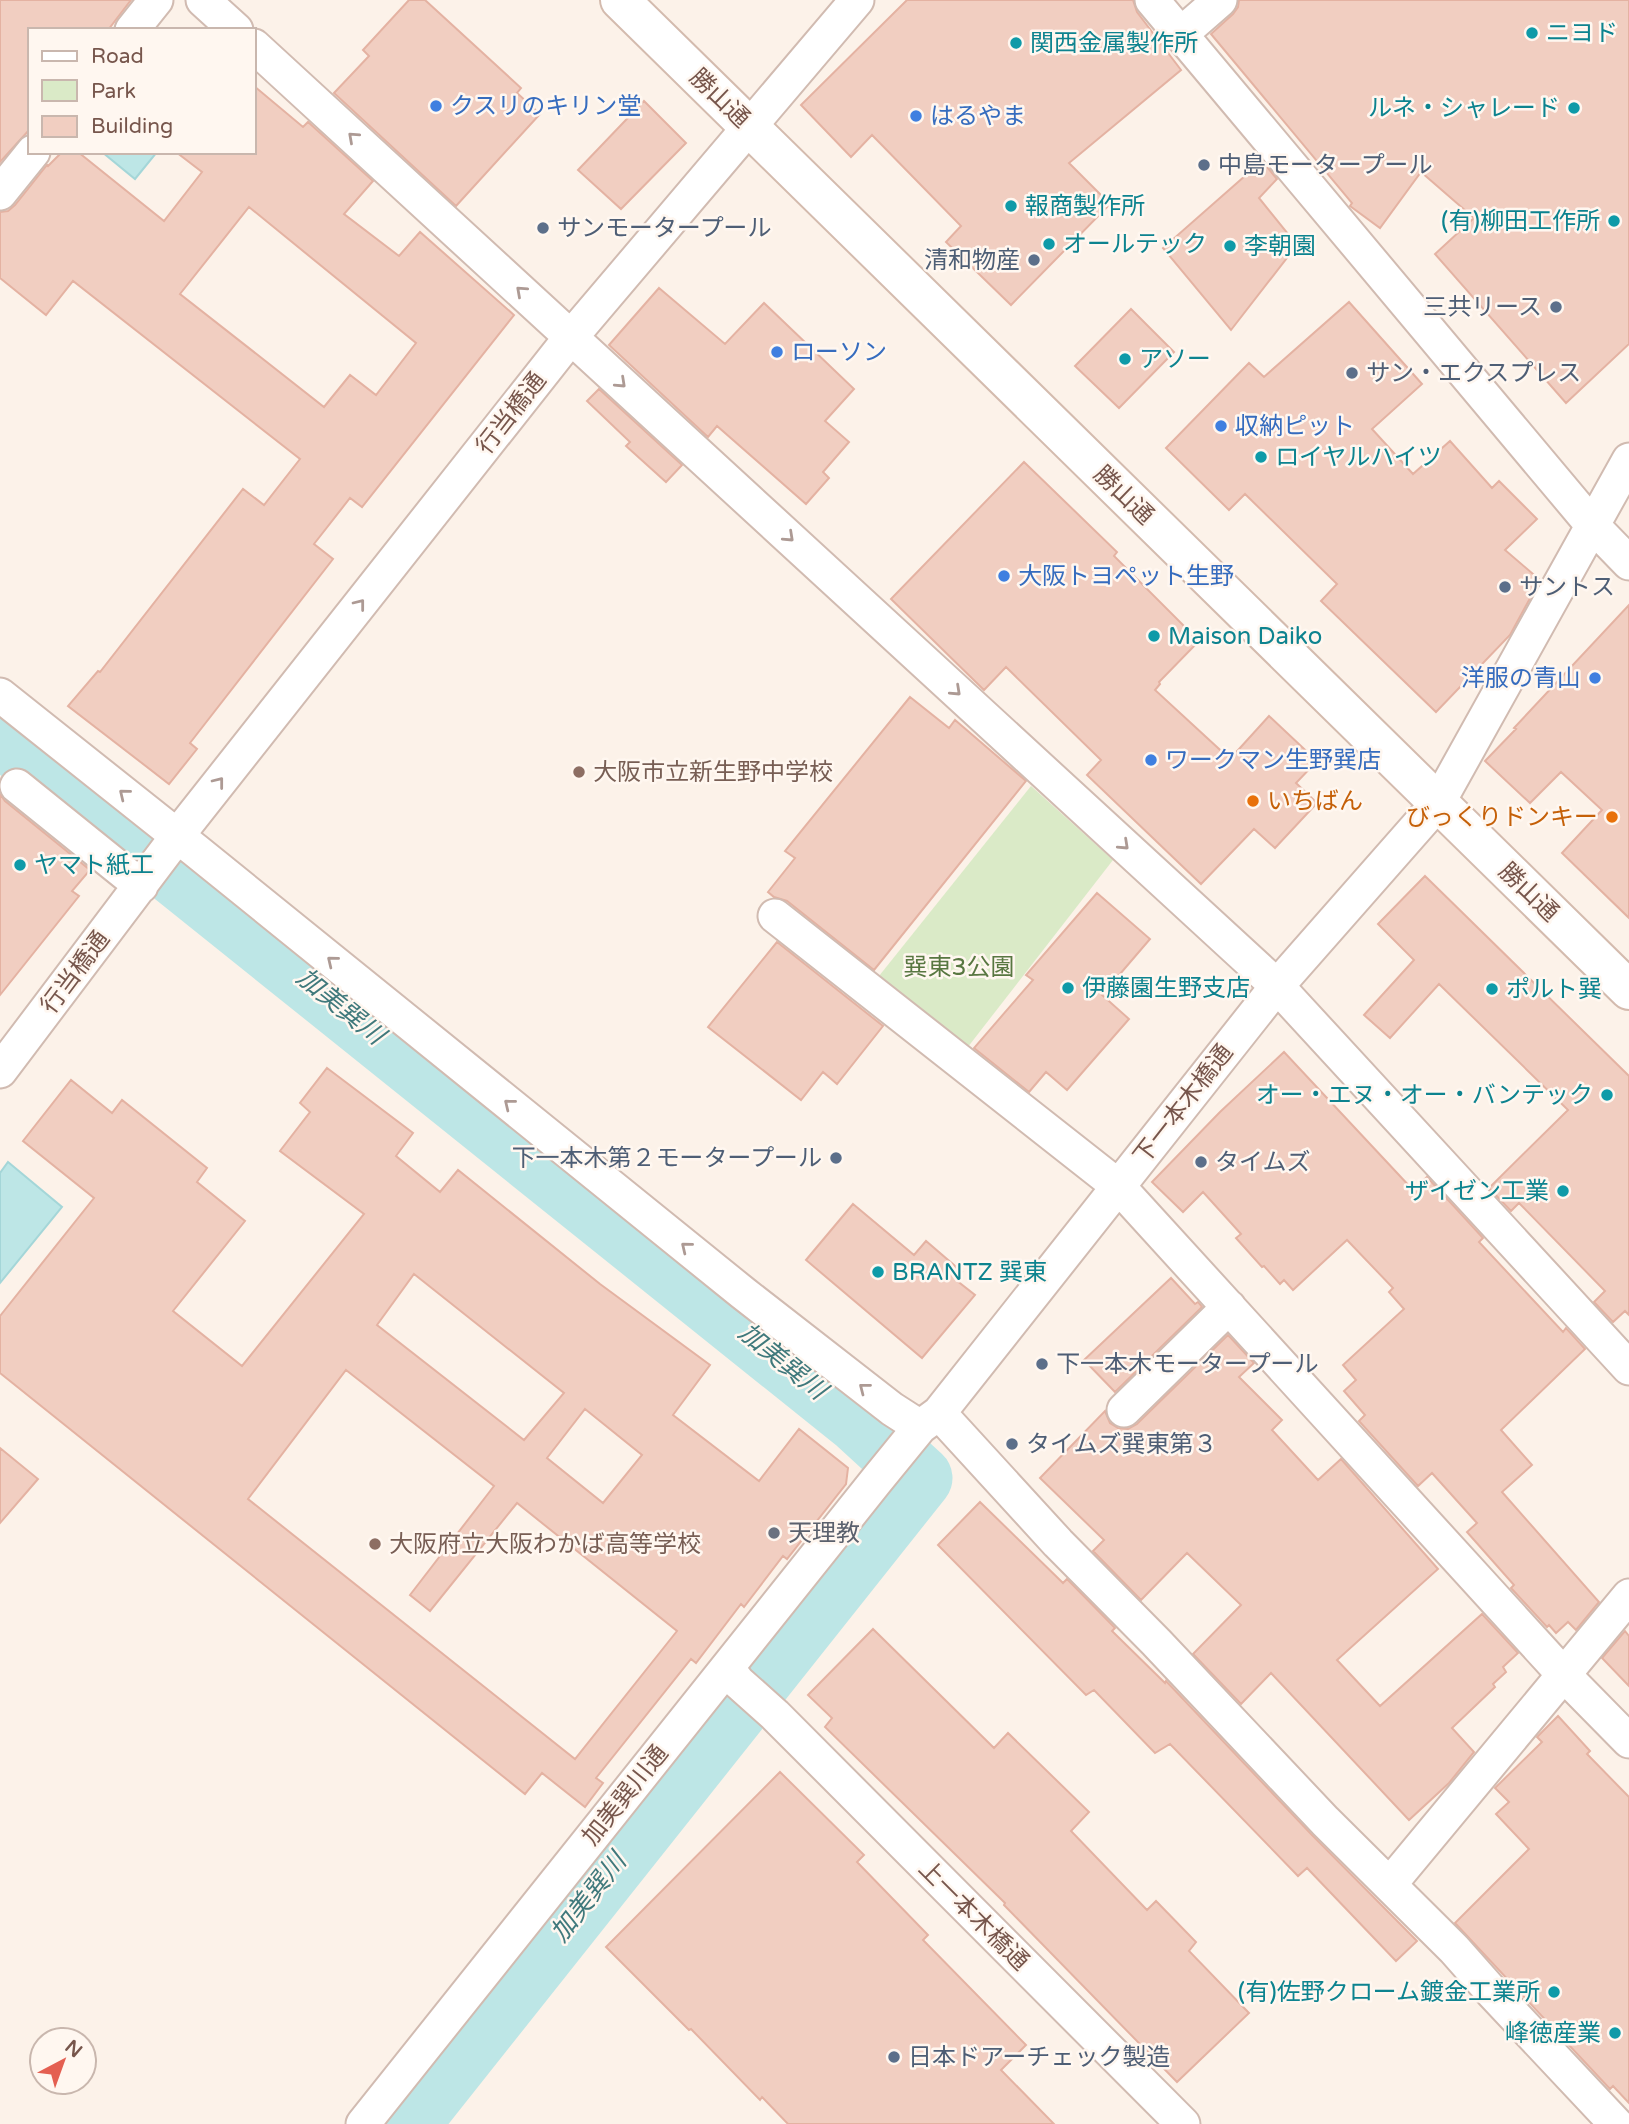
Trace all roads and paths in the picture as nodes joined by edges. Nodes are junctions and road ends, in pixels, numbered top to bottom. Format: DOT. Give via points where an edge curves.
graph roads {
  1 [pos="156,0"];
  2 [pos="203,0"];
  3 [pos="620,0"];
  4 [pos="857,0"];
  5 [pos="1152,0"];
  6 [pos="1220,0"];
  7 [pos="134,28"];
  8 [pos="234,28"];
  9 [pos="1181,34"];
  10 [pos="256,48"];
  11 [pos="750,127"];
  12 [pos="31,154"];
  13 [pos="0,193"];
  14 [pos="571,337"];
  15 [pos="1629,460"];
  16 [pos="1593,526"];
  17 [pos="1629,563"];
  18 [pos="0,695"];
  19 [pos="17,786"];
  20 [pos="1438,803"];
  21 [pos="174,841"];
  22 [pos="146,880"];
  23 [pos="775,916"];
  24 [pos="1277,986"];
  25 [pos="1629,990"];
  26 [pos="0,1071"];
  27 [pos="1118,1186"];
  28 [pos="1229,1307"];
  29 [pos="1629,1368"];
  30 [pos="1124,1410"];
  31 [pos="923,1426"];
  32 [pos="887,1467"];
  33 [pos="1629,1596"];
  34 [pos="732,1675"];
  35 [pos="1564,1675"];
  36 [pos="1629,1741"];
  37 [pos="1390,1884"];
  38 [pos="363,2124"];
  39 [pos="1183,2124"];
  40 [pos="1616,2124"];
  1 -- 7 [label="street"];
  2 -- 8 [label="street"];
  3 -- 11 [label="main road, 勝山通"];
  4 -- 11 [label="street, 行当橋通"];
  5 -- 9 [label="street"];
  6 -- 9 [label="street"];
  9 -- 16 [label="street"];
  14 -- 10 [label="street, one-way"];
  11 -- 14 [label="street, 行当橋通"];
  11 -- 20 [label="main road, 勝山通"];
  12 -- 13 [label="street"];
  21 -- 14 [label="street, 行当橋通, one-way"];
  14 -- 24 [label="street, one-way"];
  15 -- 16 [label="street, 下一本木橋通"];
  16 -- 17 [label="street"];
  16 -- 20 [label="street, 下一本木橋通"];
  21 -- 18 [label="street, one-way"];
  19 -- 22 [label="street"];
  20 -- 24 [label="street, 下一本木橋通"];
  20 -- 25 [label="main road, 勝山通"];
  21 -- 22 [label="street, 行当橋通"];
  31 -- 21 [label="street, one-way" via="892,1409 743,1293"];
  22 -- 26 [label="street, 行当橋通"];
  23 -- 27 [label="street"];
  24 -- 27 [label="street, 下一本木橋通"];
  24 -- 29 [label="street"];
  27 -- 28 [label="street"];
  27 -- 31 [label="street, 下一本木橋通"];
  28 -- 30 [label="street"];
  28 -- 35 [label="street"];
  31 -- 32 [label="street, 下一本木橋通"];
  31 -- 37 [label="street" via="1058,1543"];
  32 -- 34 [label="street, 加美巽川通"];
  33 -- 35 [label="street"];
  34 -- 38 [label="street, 加美巽川通"];
  34 -- 39 [label="street, 上一本木橋通"];
  35 -- 36 [label="street"];
  35 -- 37 [label="street"];
  37 -- 40 [label="street"];
}
